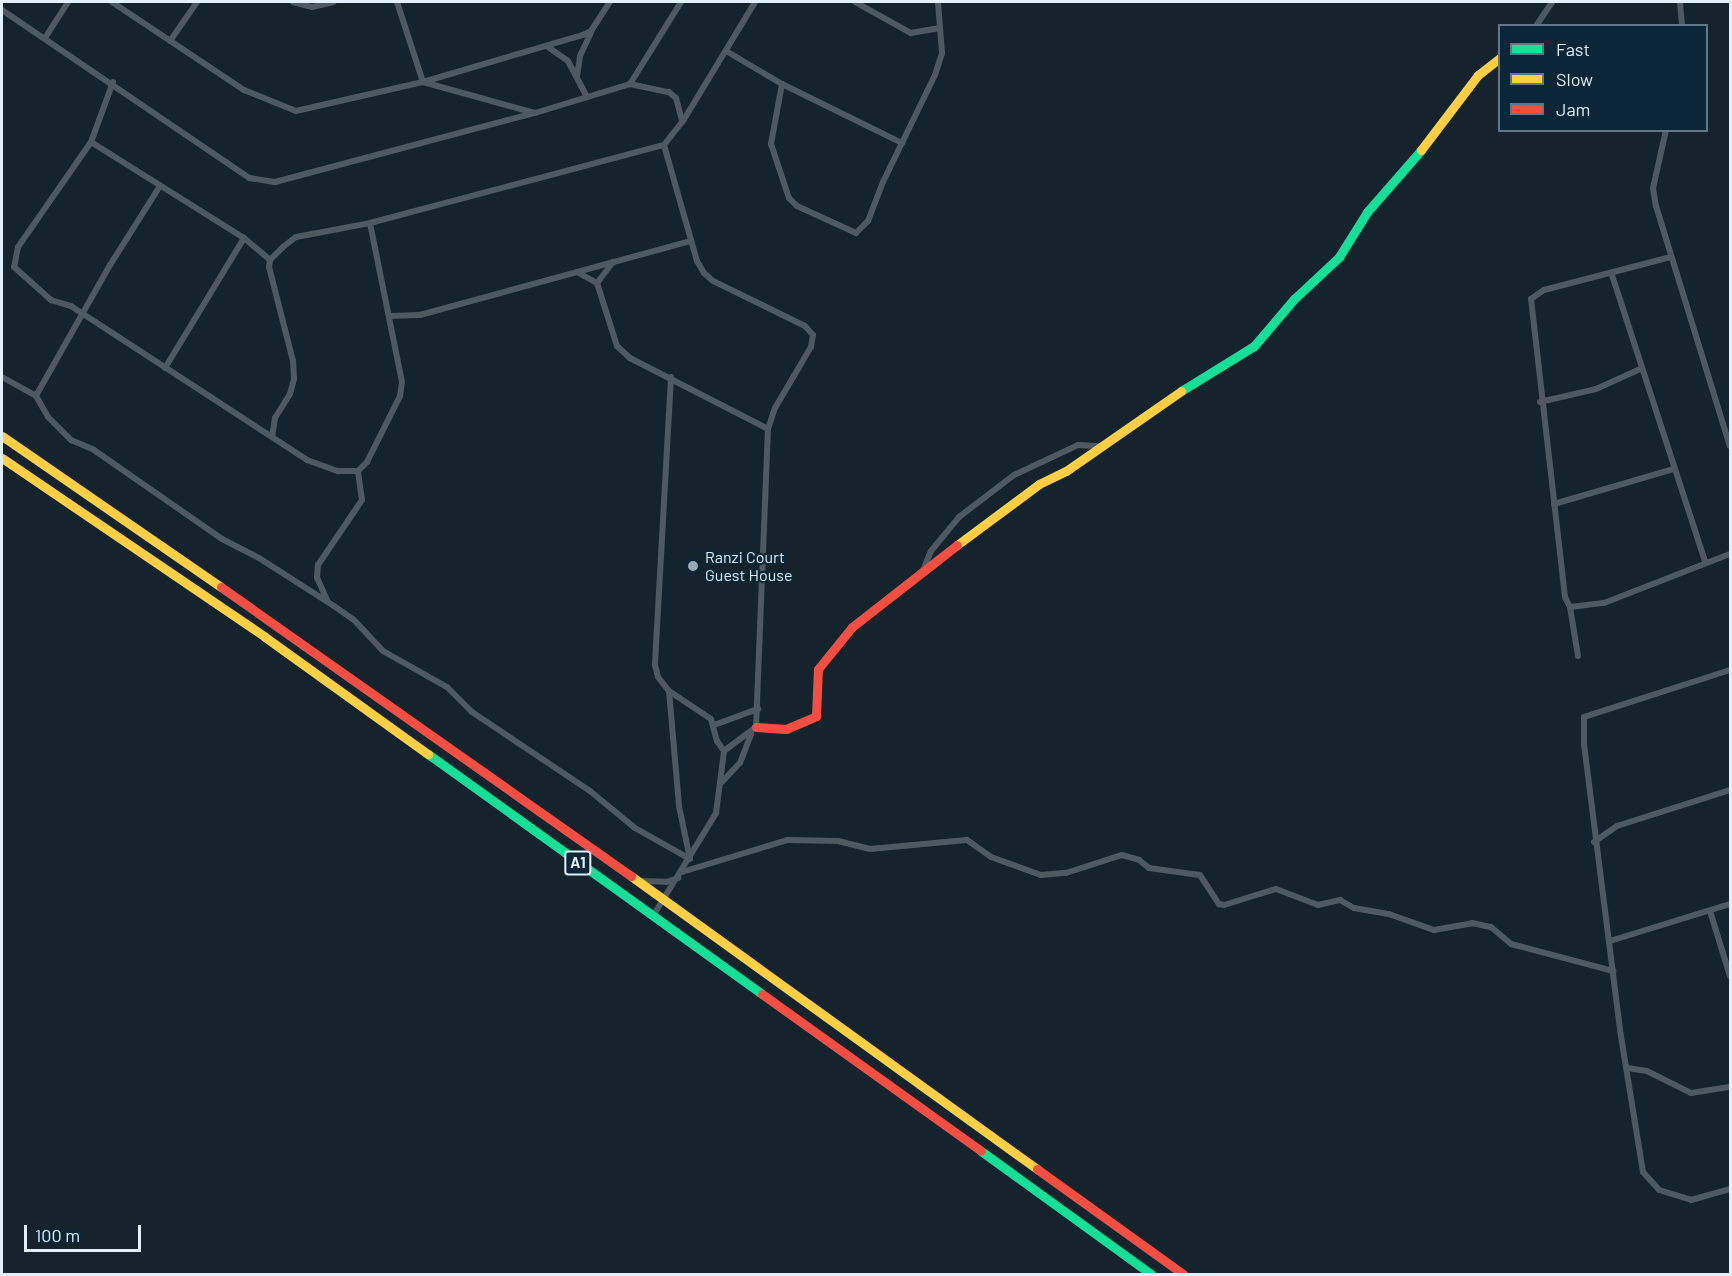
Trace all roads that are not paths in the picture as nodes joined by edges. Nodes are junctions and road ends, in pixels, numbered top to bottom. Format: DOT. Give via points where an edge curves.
graph roads {
  1 [pos="68,2"];
  2 [pos="112,2"];
  3 [pos="197,2"];
  4 [pos="293,2"];
  5 [pos="333,2"];
  6 [pos="397,2"];
  7 [pos="609,2"];
  8 [pos="681,2"];
  9 [pos="755,2"];
  10 [pos="855,2"];
  11 [pos="938,2"];
  12 [pos="1552,2"];
  13 [pos="1680,2"];
  14 [pos="2,10"];
  15 [pos="1537,24"];
  16 [pos="1682,24"];
  17 [pos="940,28"];
  18 [pos="591,31"];
  19 [pos="45,38"];
  20 [pos="170,41"];
  21 [pos="548,47"];
  22 [pos="726,51"];
  23 [pos="1498,60"];
  24 [pos="452,74"];
  25 [pos="577,76"];
  26 [pos="113,82"];
  27 [pos="423,82"];
  28 [pos="630,84"];
  29 [pos="782,84"];
  30 [pos="460,90"];
  31 [pos="587,97"];
  32 [pos="535,113"];
  33 [pos="682,121"];
  34 [pos="1666,132"];
  35 [pos="91,142"];
  36 [pos="902,142"];
  37 [pos="664,145"];
  38 [pos="160,186"];
  39 [pos="370,223"];
  40 [pos="244,238"];
  41 [pos="691,240"];
  42 [pos="1671,257"];
  43 [pos="270,260"];
  44 [pos="614,260"];
  45 [pos="574,271"];
  46 [pos="1612,275"];
  47 [pos="597,283"];
  48 [pos="82,313"];
  49 [pos="390,316"];
  50 [pos="165,368"];
  51 [pos="1640,369"];
  52 [pos="2,377"];
  53 [pos="671,377"];
  54 [pos="36,396"];
  55 [pos="1540,402"];
  56 [pos="768,429"];
  57 [pos="2,436"];
  58 [pos="272,437"];
  59 [pos="1731,446"];
  60 [pos="1103,447"];
  61 [pos="2,458"];
  62 [pos="1674,469"];
  63 [pos="358,471"];
  64 [pos="1554,504"];
  65 [pos="1731,554"];
  66 [pos="1705,562"];
  67 [pos="924,568"];
  68 [pos="328,602"];
  69 [pos="1570,606"];
  70 [pos="1578,657"];
  71 [pos="1731,670"];
  72 [pos="669,691"];
  73 [pos="758,709"];
  74 [pos="714,725"];
  75 [pos="754,731"];
  76 [pos="724,751"];
  77 [pos="722,782"];
  78 [pos="1731,790"];
  79 [pos="1594,842"];
  80 [pos="690,859"];
  81 [pos="680,875"];
  82 [pos="634,880"];
  83 [pos="662,900"];
  84 [pos="1731,904"];
  85 [pos="1710,911"];
  86 [pos="652,917"];
  87 [pos="1610,941"];
  88 [pos="1613,971"];
  89 [pos="1731,976"];
  90 [pos="1628,1068"];
  91 [pos="1731,1087"];
  92 [pos="1731,1190"];
  93 [pos="1152,1275"];
  94 [pos="1182,1275"];
  1 -- 19 [label="street"];
  2 -- 20 [label="street"];
  3 -- 20 [label="street"];
  4 -- 5 [label="street" via="312,7"];
  6 -- 27 [label="street"];
  7 -- 18 [label="street"];
  8 -- 28 [label="street"];
  9 -- 22 [label="street"];
  10 -- 17 [label="street" via="911,33"];
  11 -- 17 [label="street"];
  12 -- 15 [label="street"];
  13 -- 16 [label="street"];
  14 -- 19 [label="street"];
  17 -- 36 [label="street" via="942,53 935,75"];
  18 -- 21 [label="street"];
  18 -- 25 [label="street" via="580,56"];
  19 -- 26 [label="street"];
  20 -- 27 [label="street" via="244,90 296,111"];
  21 -- 24 [label="street"];
  21 -- 25 [label="street" via="568,61"];
  22 -- 29 [label="street"];
  22 -- 33 [label="street"];
  23 -- 60 [label="main road" via="1478,75 1367,212 1339,257 1254,346 1200,378"];
  24 -- 27 [label="street"];
  24 -- 30 [label="street"];
  25 -- 31 [label="street"];
  26 -- 32 [label="street" via="249,178 275,182"];
  26 -- 35 [label="street"];
  27 -- 30 [label="street"];
  28 -- 31 [label="street"];
  28 -- 33 [label="street" via="658,87 669,93 676,98"];
  29 -- 36 [label="street"];
  29 -- 36 [label="street" via="771,144 789,198 833,224 856,233 868,222"];
  30 -- 32 [label="street"];
  31 -- 32 [label="street"];
  33 -- 37 [label="street"];
  34 -- 42 [label="street" via="1653,188"];
  35 -- 38 [label="street"];
  35 -- 48 [label="street" via="14,256 14,267 28,283 51,300"];
  37 -- 39 [label="street"];
  37 -- 41 [label="street"];
  38 -- 40 [label="street"];
  38 -- 48 [label="street"];
  39 -- 43 [label="street" via="296,237"];
  39 -- 49 [label="street"];
  40 -- 43 [label="street"];
  40 -- 50 [label="street"];
  41 -- 44 [label="street"];
  41 -- 56 [label="street" via="697,261 713,281 794,320 813,335"];
  42 -- 46 [label="street"];
  42 -- 59 [label="street"];
  43 -- 58 [label="street" via="294,370 290,394 275,418"];
  44 -- 45 [label="street"];
  44 -- 47 [label="street"];
  45 -- 47 [label="street"];
  45 -- 49 [label="street" via="420,315"];
  46 -- 51 [label="street"];
  46 -- 55 [label="street" via="1532,296"];
  47 -- 53 [label="street" via="617,346 630,358"];
  48 -- 50 [label="street"];
  48 -- 54 [label="street"];
  49 -- 63 [label="street" via="402,368 400,396 367,462"];
  50 -- 58 [label="street"];
  51 -- 55 [label="street" via="1596,389"];
  51 -- 62 [label="street"];
  52 -- 54 [label="street"];
  53 -- 56 [label="street"];
  53 -- 72 [label="street" via="655,665 658,677"];
  54 -- 68 [label="street" via="48,417 71,440 94,450 222,539"];
  55 -- 64 [label="street"];
  56 -- 73 [label="street"];
  57 -- 82 [label="main road" via="394,705"];
  58 -- 63 [label="street" via="327,468"];
  60 -- 67 [label="main road" via="1038,484"];
  60 -- 67 [label="street" via="1078,445 1014,476 959,517 931,551"];
  61 -- 86 [label="main road, A1" via="265,637"];
  62 -- 64 [label="street"];
  62 -- 66 [label="street"];
  63 -- 68 [label="street" via="362,501 318,565 317,578"];
  64 -- 69 [label="street" via="1565,597"];
  65 -- 66 [label="street"];
  66 -- 69 [label="street" via="1679,577 1604,603"];
  67 -- 75 [label="main road" via="852,627 823,662 818,669 816,716 786,729"];
  68 -- 80 [label="street" via="354,620 383,651 447,687 479,717 590,791 635,828"];
  69 -- 70 [label="street"];
  71 -- 79 [label="street" via="1584,717"];
  72 -- 74 [label="street"];
  72 -- 80 [label="street" via="678,798"];
  73 -- 74 [label="street"];
  73 -- 75 [label="street"];
  74 -- 76 [label="street"];
  75 -- 76 [label="street"];
  75 -- 77 [label="street" via="740,763"];
  76 -- 77 [label="street"];
  77 -- 80 [label="street" via="716,813"];
  78 -- 79 [label="street" via="1617,826"];
  79 -- 87 [label="street"];
  80 -- 81 [label="street"];
  81 -- 82 [label="street" via="651,883"];
  81 -- 83 [label="street"];
  81 -- 88 [label="street" via="787,840 838,841 870,849 961,839 974,843 991,857 1041,875 1066,873 1122,855 1149,868 1200,875 1211,886 1216,900 1224,905 1276,889 1318,905 1340,900 1354,908 1389,914 1434,930 1472,923 1491,927 1511,944"];
  82 -- 83 [label="main road"];
  83 -- 86 [label="street"];
  83 -- 94 [label="main road"];
  84 -- 85 [label="street"];
  85 -- 87 [label="street"];
  85 -- 89 [label="street"];
  86 -- 93 [label="main road, A1"];
  87 -- 88 [label="street"];
  88 -- 90 [label="street"];
  90 -- 91 [label="street" via="1647,1071 1691,1093"];
  90 -- 92 [label="street" via="1637,1150 1650,1183 1659,1190 1691,1200"];
}
